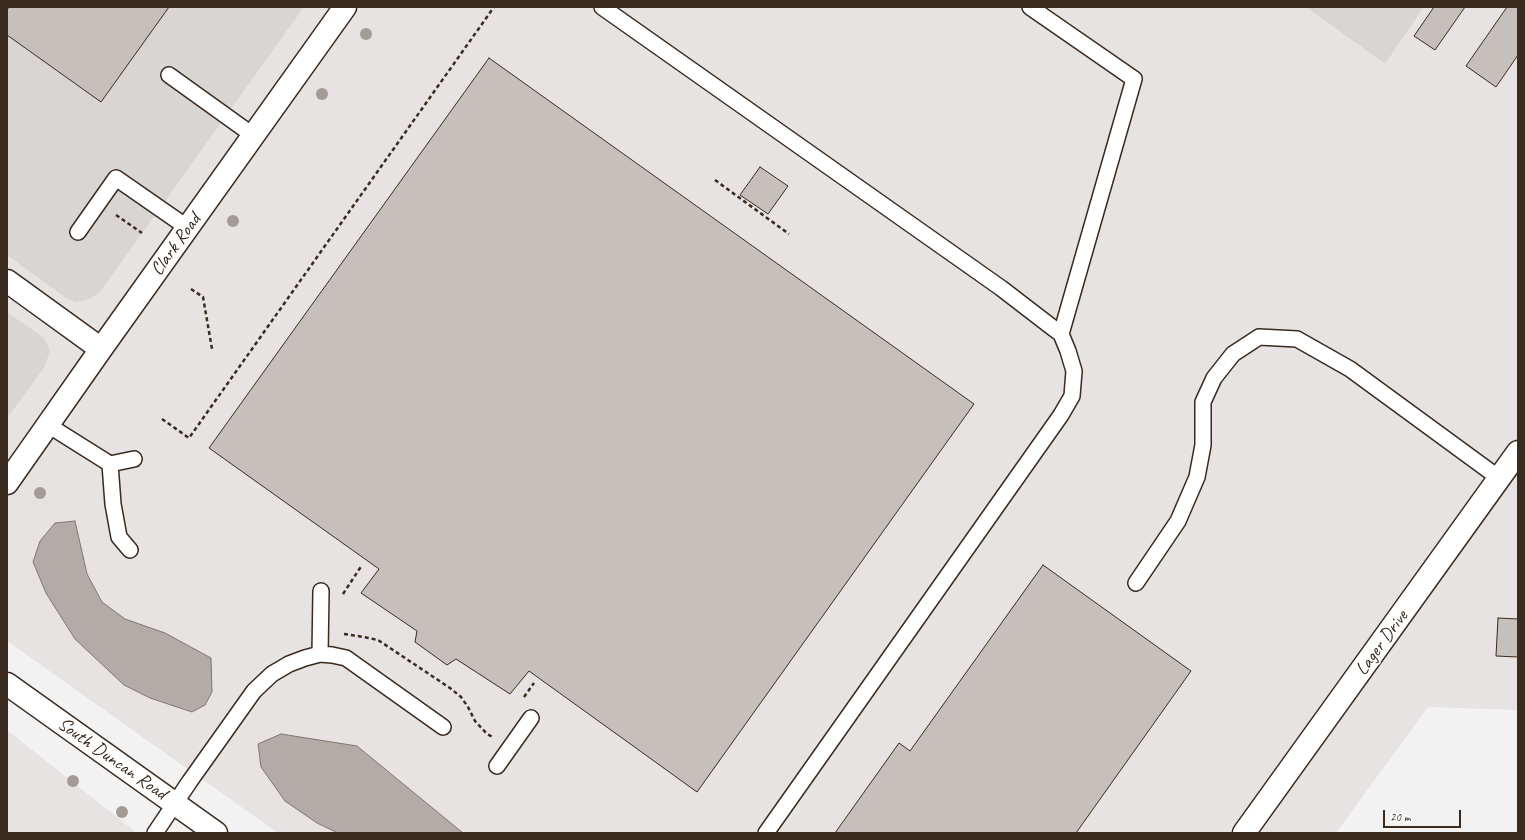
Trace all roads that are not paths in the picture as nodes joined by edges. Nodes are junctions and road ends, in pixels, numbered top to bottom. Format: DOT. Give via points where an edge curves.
graph roads {
  1 [pos="345,7"];
  2 [pos="602,7"];
  3 [pos="1030,7"];
  4 [pos="169,75"];
  5 [pos="254,136"];
  6 [pos="188,228"];
  7 [pos="78,232"];
  8 [pos="7,281"];
  9 [pos="1061,334"];
  10 [pos="101,349"];
  11 [pos="48,425"];
  12 [pos="1518,452"];
  13 [pos="134,459"];
  14 [pos="110,464"];
  15 [pos="1499,478"];
  16 [pos="7,483"];
  17 [pos="130,550"];
  18 [pos="1136,583"];
  19 [pos="321,591"];
  20 [pos="320,654"];
  21 [pos="7,684"];
  22 [pos="531,718"];
  23 [pos="443,727"];
  24 [pos="497,766"];
  25 [pos="174,803"];
  26 [pos="155,833"];
  27 [pos="216,833"];
  28 [pos="766,833"];
  29 [pos="1244,833"];
  1 -- 5 [label="street, Clark Road"];
  2 -- 9 [label="lane" via="1001,288"];
  3 -- 9 [label="lane" via="1134,78"];
  4 -- 5 [label="lane"];
  5 -- 6 [label="street, Clark Road"];
  6 -- 7 [label="lane" via="116,178"];
  6 -- 10 [label="street, Clark Road"];
  8 -- 10 [label="street"];
  9 -- 28 [label="lane" via="1074,371 1072,396 1061,415"];
  10 -- 11 [label="street, Clark Road"];
  11 -- 14 [label="lane"];
  11 -- 16 [label="street, Clark Road"];
  12 -- 15 [label="street, Lager Drive"];
  13 -- 14 [label="lane"];
  14 -- 17 [label="lane" via="119,537"];
  15 -- 18 [label="lane" via="1350,369 1296,339 1259,337 1233,354 1214,378 1203,402 1203,445 1197,477 1178,521"];
  15 -- 29 [label="street, Lager Drive"];
  19 -- 20 [label="lane"];
  20 -- 23 [label="lane" via="346,658"];
  20 -- 25 [label="lane" via="289,664 272,674 254,691"];
  21 -- 25 [label="street, South Duncan Road"];
  22 -- 24 [label="lane"];
  25 -- 26 [label="lane"];
  25 -- 27 [label="street, South Duncan Road"];
}
